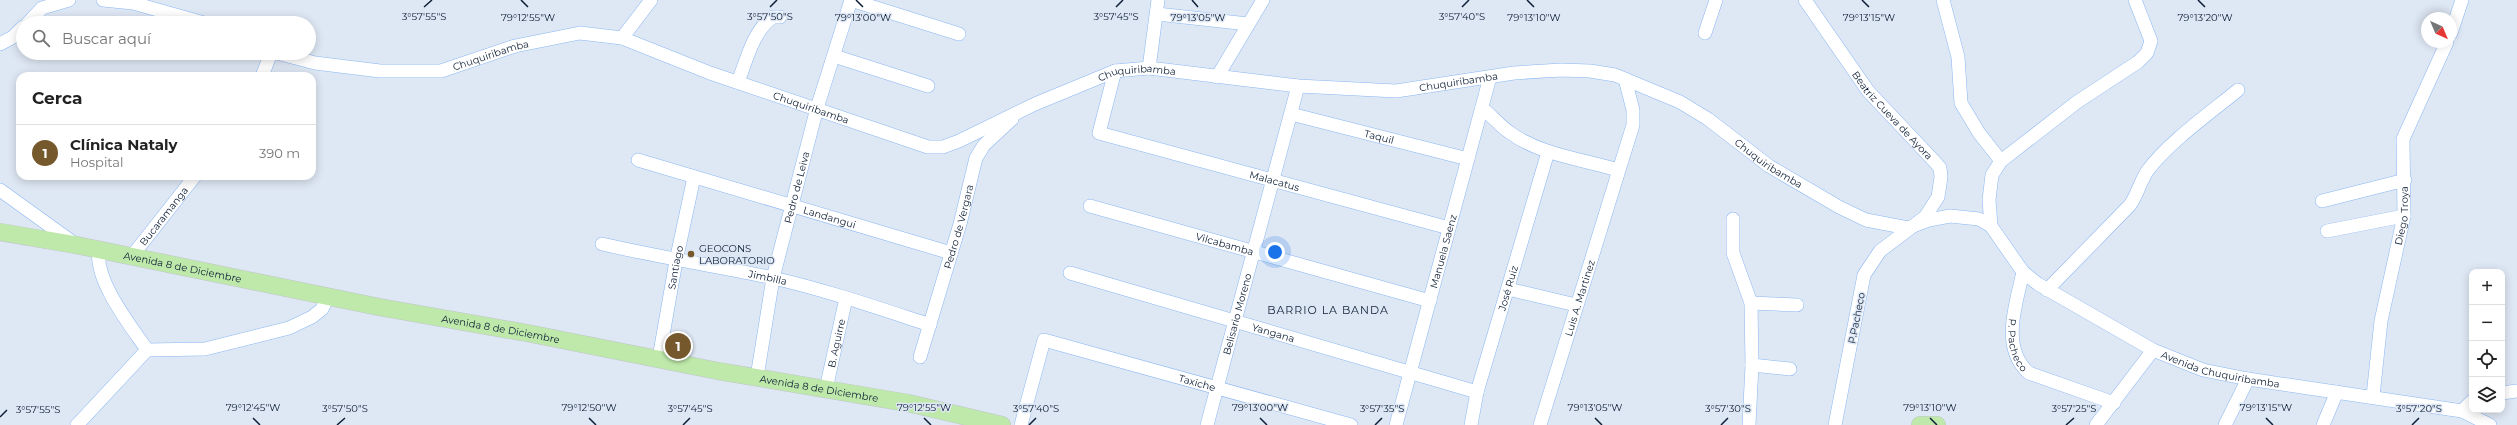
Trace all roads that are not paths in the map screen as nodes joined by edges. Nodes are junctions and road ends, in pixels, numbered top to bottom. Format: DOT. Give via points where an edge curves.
graph roads {
  1 [pos="69,0"];
  2 [pos="103,0"];
  3 [pos="651,0"];
  4 [pos="851,0"];
  5 [pos="1158,0"];
  6 [pos="1263,0"];
  7 [pos="1716,0"];
  8 [pos="1805,0"];
  9 [pos="1943,0"];
  10 [pos="2135,0"];
  11 [pos="2462,0"];
  12 [pos="1157,14"];
  13 [pos="2457,15"];
  14 [pos="35,16"];
  15 [pos="179,16"];
  16 [pos="780,17"];
  17 [pos="1248,24"];
  18 [pos="16,34"];
  19 [pos="959,34"];
  20 [pos="1704,34"];
  21 [pos="622,38"];
  22 [pos="0,44"];
  23 [pos="2444,48"];
  24 [pos="834,56"];
  25 [pos="268,60"];
  26 [pos="304,60"];
  27 [pos="1149,68"];
  28 [pos="1116,71"];
  29 [pos="264,72"];
  30 [pos="1217,77"];
  31 [pos="1490,77"];
  32 [pos="1624,79"];
  33 [pos="738,82"];
  34 [pos="928,86"];
  35 [pos="1298,86"];
  36 [pos="2238,90"];
  37 [pos="817,108"];
  38 [pos="1482,108"];
  39 [pos="1021,111"];
  40 [pos="1291,114"];
  41 [pos="1548,152"];
  42 [pos="1468,159"];
  43 [pos="638,160"];
  44 [pos="2001,161"];
  45 [pos="1618,170"];
  46 [pos="694,177"];
  47 [pos="192,180"];
  48 [pos="1273,180"];
  49 [pos="2404,180"];
  50 [pos="0,190"];
  51 [pos="2322,201"];
  52 [pos="1090,206"];
  53 [pos="791,207"];
  54 [pos="2404,216"];
  55 [pos="1733,219"];
  56 [pos="1991,226"];
  57 [pos="1449,228"];
  58 [pos="1908,228"];
  59 [pos="2327,231"];
  60 [pos="0,232"];
  61 [pos="602,244"];
  62 [pos="76,245"];
  63 [pos="99,250"];
  64 [pos="1253,252"];
  65 [pos="951,253"];
  66 [pos="132,256"];
  67 [pos="676,261"];
  68 [pos="2023,272"];
  69 [pos="1070,273"];
  70 [pos="773,278"];
  71 [pos="1508,289"];
  72 [pos="2047,290"];
  73 [pos="328,297"];
  74 [pos="846,298"];
  75 [pos="1430,301"];
  76 [pos="1751,302"];
  77 [pos="1797,305"];
  78 [pos="1576,306"];
  79 [pos="1235,320"];
  80 [pos="930,325"];
  81 [pos="147,350"];
  82 [pos="2154,350"];
  83 [pos="920,357"];
  84 [pos="659,358"];
  85 [pos="1752,365"];
  86 [pos="1790,369"];
  87 [pos="1410,372"];
  88 [pos="757,377"];
  89 [pos="2248,379"];
  90 [pos="826,388"];
  91 [pos="1217,388"];
  92 [pos="2517,391"];
  93 [pos="1477,392"];
  94 [pos="2337,392"];
  95 [pos="2505,393"];
  96 [pos="2373,396"];
  97 [pos="2114,403"];
  98 [pos="2469,405"];
  99 [pos="2462,411"];
  100 [pos="77,425"];
  101 [pos="1002,425"];
  102 [pos="1021,425"];
  103 [pos="1207,425"];
  104 [pos="1351,425"];
  105 [pos="1396,425"];
  106 [pos="1471,425"];
  107 [pos="1540,425"];
  108 [pos="1749,425"];
  109 [pos="1835,425"];
  110 [pos="1920,425"];
  111 [pos="1936,425"];
  112 [pos="2096,425"];
  113 [pos="2225,425"];
  114 [pos="2323,425"];
  115 [pos="2490,425"];
  1 -- 14 [label="street" via="42,8"];
  2 -- 15 [label="street" via="133,3"];
  3 -- 21 [label="street"];
  4 -- 19 [label="street"];
  4 -- 24 [label="street, Pedro de Leiva"];
  5 -- 12 [label="street"];
  6 -- 17 [label="street"];
  7 -- 20 [label="street"];
  8 -- 58 [label="street, Beatriz Cueva de Ayora" via="1868,91 1940,168 1938,197 1924,217"];
  9 -- 44 [label="street" via="1958,57 1961,103 1979,133"];
  10 -- 44 [label="street" via="2151,41 2147,53 2138,62 2077,102"];
  11 -- 13 [label="street"];
  12 -- 17 [label="street"];
  12 -- 27 [label="street"];
  16 -- 33 [label="street" via="773,17 762,29 752,46"];
  17 -- 30 [label="street"];
  18 -- 22 [label="street"];
  21 -- 26 [label="street, Chuquiribamba" via="580,33 515,46 441,71 380,71"];
  21 -- 33 [label="street, Chuquiribamba"];
  23 -- 49 [label="street, Diego Troya" via="2403,139"];
  24 -- 34 [label="street"];
  24 -- 37 [label="street, Pedro de Leiva"];
  25 -- 29 [label="street"];
  27 -- 28 [label="street, Chuquiribamba"];
  27 -- 30 [label="street, Chuquiribamba"];
  28 -- 39 [label="street, Chuquiribamba"];
  28 -- 48 [label="street, Malacatus" via="1099,133"];
  30 -- 35 [label="street, Chuquiribamba"];
  31 -- 32 [label="street, Chuquiribamba" via="1561,70 1590,72"];
  31 -- 35 [label="street, Chuquiribamba" via="1396,91"];
  31 -- 38 [label="street, Manuela Saenz"];
  32 -- 45 [label="street, Luis A. Martinez" via="1633,110 1633,125"];
  32 -- 58 [label="street, Chuquiribamba" via="1680,102 1708,119 1769,166 1839,207 1866,220"];
  33 -- 37 [label="street, Chuquiribamba"];
  35 -- 40 [label="street, Belisario Moreno"];
  36 -- 72 [label="street" via="2148,169 2138,195 2130,206"];
  37 -- 39 [label="street, Chuquiribamba" via="928,147 943,147 959,141"];
  37 -- 53 [label="street, Pedro de Leiva"];
  38 -- 41 [label="street" via="1508,132"];
  38 -- 42 [label="street, Manuela Saenz"];
  39 -- 65 [label="street, Pedro de Vergara" via="984,145 976,158"];
  40 -- 42 [label="street, Taquil"];
  40 -- 48 [label="street, Belisario Moreno"];
  41 -- 45 [label="street"];
  41 -- 71 [label="street, José Ruiz"];
  42 -- 57 [label="street, Manuela Saenz"];
  43 -- 46 [label="street, Landangui"];
  44 -- 56 [label="street" via="1992,175 1989,200"];
  45 -- 78 [label="street, Luis A. Martinez"];
  46 -- 53 [label="street, Landangui"];
  46 -- 67 [label="street, Santiago"];
  47 -- 66 [label="street, Bucaramanga"];
  48 -- 57 [label="street, Malacatus"];
  48 -- 64 [label="street, Belisario Moreno"];
  49 -- 51 [label="street"];
  49 -- 54 [label="street, Diego Troya"];
  50 -- 62 [label="street"];
  52 -- 64 [label="street, Vilcabamba"];
  53 -- 65 [label="street, Landangui"];
  53 -- 70 [label="street, Pedro de Leiva"];
  54 -- 59 [label="street"];
  54 -- 96 [label="street, Diego Troya" via="2381,320"];
  55 -- 76 [label="street" via="1733,253"];
  56 -- 58 [label="street" via="1979,219 1950,216"];
  56 -- 68 [label="street, Avenida Chuquiribamba"];
  57 -- 75 [label="street, Manuela Saenz"];
  58 -- 109 [label="street, P.Pacheco" via="1880,251 1864,275"];
  60 -- 62 [label="main road, Avenida 8 de Diciembre"];
  61 -- 67 [label="street, Jimbilla"];
  62 -- 63 [label="main road, Avenida 8 de Diciembre"];
  63 -- 66 [label="main road, Avenida 8 de Diciembre"];
  63 -- 81 [label="street" via="97,260 102,278"];
  64 -- 75 [label="street, Vilcabamba"];
  64 -- 79 [label="street, Belisario Moreno"];
  65 -- 80 [label="street, Pedro de Vergara"];
  66 -- 73 [label="main road, Avenida 8 de Diciembre"];
  67 -- 70 [label="street, Jimbilla"];
  67 -- 84 [label="street, Santiago"];
  68 -- 72 [label="street, Avenida Chuquiribamba"];
  68 -- 97 [label="street, P. Pacheco" via="2012,340 2019,364 2029,373"];
  69 -- 79 [label="street, Yangana"];
  70 -- 74 [label="street, Jimbilla"];
  70 -- 88 [label="street, Pedro de Leiva"];
  71 -- 78 [label="street"];
  71 -- 93 [label="street, José Ruiz"];
  72 -- 82 [label="street, Avenida Chuquiribamba"];
  73 -- 81 [label="street" via="322,309 312,317 289,328 205,349"];
  73 -- 84 [label="main road, Avenida 8 de Diciembre"];
  74 -- 80 [label="street, Jimbilla"];
  74 -- 90 [label="street, B. Aguirre"];
  75 -- 87 [label="street, Manuela Saenz"];
  76 -- 77 [label="street"];
  76 -- 85 [label="street"];
  78 -- 107 [label="street, Luis A. Martinez"];
  79 -- 87 [label="street, Yangana"];
  79 -- 91 [label="street, Belisario Moreno"];
  80 -- 83 [label="street, Pedro de Vergara"];
  81 -- 100 [label="street"];
  82 -- 89 [label="street, Avenida Chuquiribamba" via="2204,370"];
  82 -- 97 [label="street"];
  84 -- 88 [label="main road, Avenida 8 de Diciembre"];
  85 -- 86 [label="street"];
  85 -- 108 [label="street"];
  87 -- 93 [label="street, Yangana"];
  87 -- 105 [label="street, Manuela Saenz"];
  88 -- 90 [label="main road, Avenida 8 de Diciembre"];
  89 -- 94 [label="street, Avenida Chuquiribamba"];
  89 -- 113 [label="street"];
  90 -- 101 [label="main road, Avenida 8 de Diciembre" via="908,402"];
  91 -- 102 [label="street, Taxiche" via="1044,340"];
  91 -- 103 [label="street, Belisario Moreno"];
  91 -- 104 [label="street, Taxiche"];
  92 -- 95 [label="street"];
  93 -- 106 [label="street, José Ruiz"];
  94 -- 96 [label="street, Avenida Chuquiribamba"];
  94 -- 114 [label="street"];
  96 -- 99 [label="street, Avenida Chuquiribamba"];
  97 -- 112 [label="street"];
  98 -- 99 [label="street"];
  99 -- 115 [label="street, Avenida Chuquiribamba"];
  110 -- 111 [label="main road"];
}
